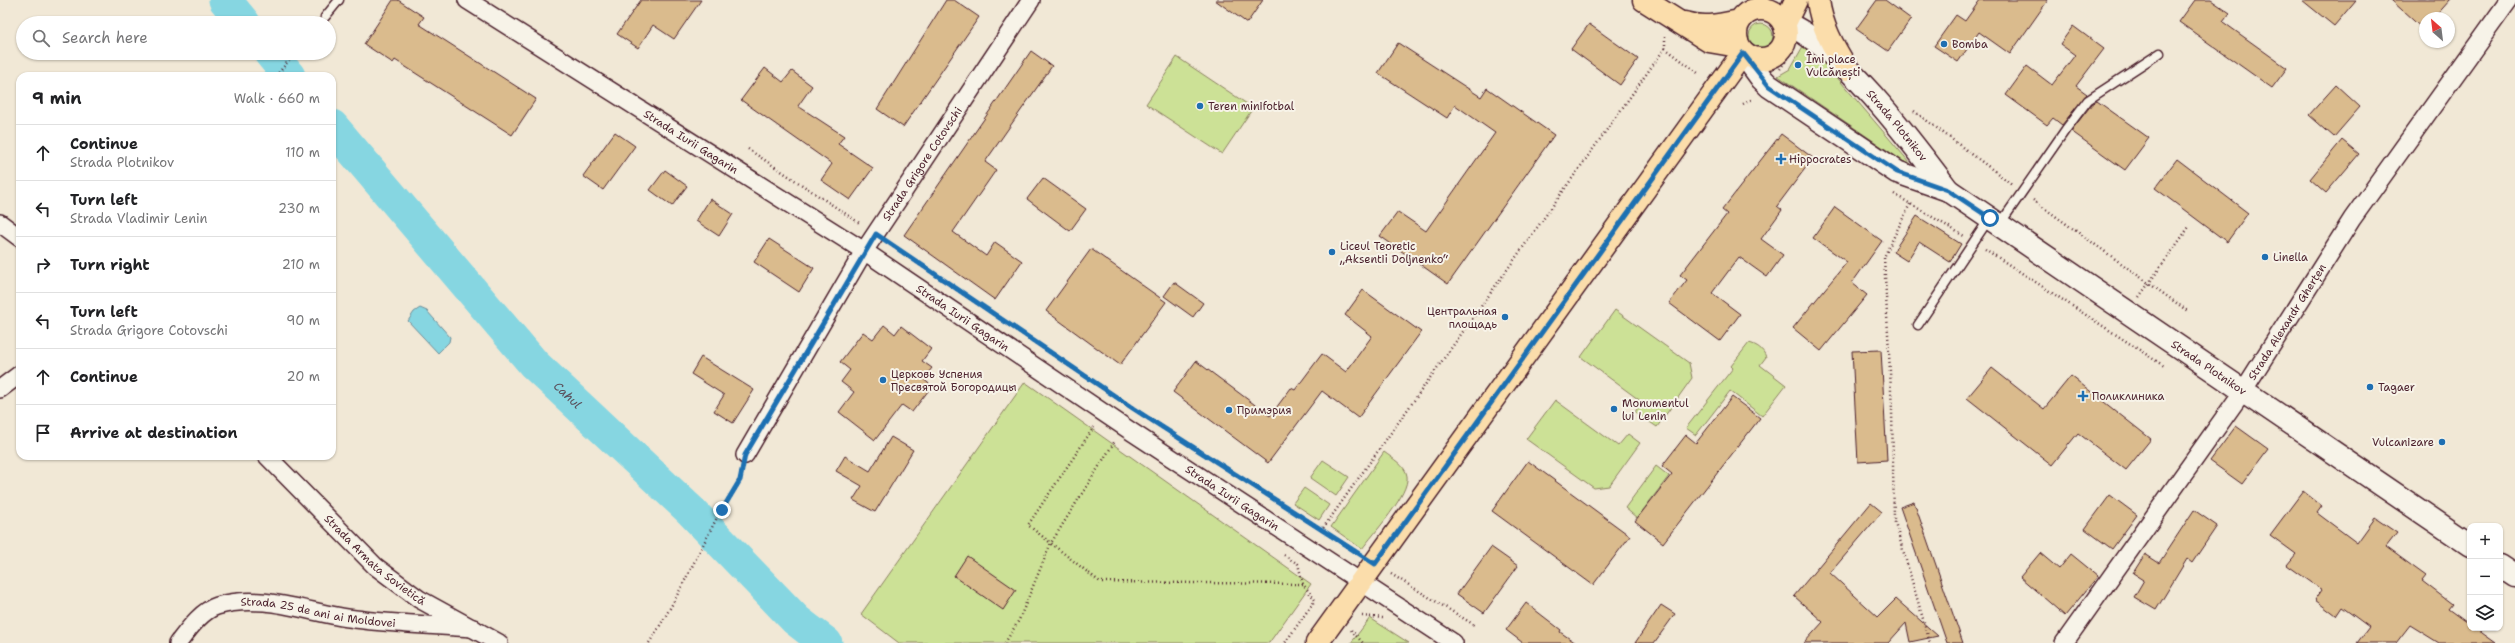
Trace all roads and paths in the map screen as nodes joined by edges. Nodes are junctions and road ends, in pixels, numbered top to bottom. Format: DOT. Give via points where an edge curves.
graph roads {
  1 [pos="339,0"];
  2 [pos="467,0"];
  3 [pos="1031,0"];
  4 [pos="1644,0"];
  5 [pos="1796,0"];
  6 [pos="1818,0"];
  7 [pos="2509,0"];
  8 [pos="1764,4"];
  9 [pos="326,16"];
  10 [pos="1739,21"];
  11 [pos="1785,22"];
  12 [pos="1670,28"];
  13 [pos="1798,45"];
  14 [pos="1665,48"];
  15 [pos="1741,50"];
  16 [pos="2160,53"];
  17 [pos="289,60"];
  18 [pos="1847,70"];
  19 [pos="279,72"];
  20 [pos="1698,73"];
  21 [pos="1775,75"];
  22 [pos="1911,109"];
  23 [pos="748,149"];
  24 [pos="1948,190"];
  25 [pos="2023,192"];
  26 [pos="1910,204"];
  27 [pos="1995,222"];
  28 [pos="0,223"];
  29 [pos="2189,227"];
  30 [pos="876,234"];
  31 [pos="16,235"];
  32 [pos="864,251"];
  33 [pos="2148,284"];
  34 [pos="2128,312"];
  35 [pos="2189,312"];
  36 [pos="1918,325"];
  37 [pos="2110,331"];
  38 [pos="16,377"];
  39 [pos="0,389"];
  40 [pos="2243,391"];
  41 [pos="1088,422"];
  42 [pos="1094,427"];
  43 [pos="1100,430"];
  44 [pos="1110,437"];
  45 [pos="1115,441"];
  46 [pos="1122,445"];
  47 [pos="745,455"];
  48 [pos="270,460"];
  49 [pos="1322,530"];
  50 [pos="1051,543"];
  51 [pos="2467,543"];
  52 [pos="1309,548"];
  53 [pos="1278,551"];
  54 [pos="1298,564"];
  55 [pos="1375,564"];
  56 [pos="2503,568"];
  57 [pos="2515,576"];
  58 [pos="1361,583"];
  59 [pos="1303,584"];
  60 [pos="1412,587"];
  61 [pos="1396,606"];
  62 [pos="1356,619"];
  63 [pos="1476,626"];
  64 [pos="473,628"];
  65 [pos="178,643"];
  66 [pos="499,643"];
  67 [pos="649,643"];
  68 [pos="1005,643"];
  69 [pos="1285,643"];
  70 [pos="1317,643"];
  71 [pos="1454,643"];
  72 [pos="1930,643"];
  73 [pos="2064,643"];
  1 -- 9 [label="lane"];
  2 -- 32 [label="street, Strada Iurii Gagarin"];
  3 -- 30 [label="street, Strada Grigore Cotovschi"];
  4 -- 12 [label="main road"];
  5 -- 11 [label="main road"];
  6 -- 18 [label="main road" via="1830,39"];
  7 -- 40 [label="street, Strada Alexandr Gherțen" via="2352,219"];
  8 -- 10 [label="main road" via="1744,14"];
  8 -- 11 [label="main road"];
  10 -- 12 [label="main road"];
  10 -- 15 [label="main road" via="1736,29"];
  11 -- 15 [label="main road" via="1785,43 1775,56 1759,60"];
  11 -- 18 [label="main road, Strada Plotnikov" via="1808,34"];
  12 -- 14 [label="path"];
  12 -- 15 [label="main road"];
  13 -- 21 [label="path"];
  14 -- 20 [label="path"];
  14 -- 49 [label="path"];
  15 -- 24 [label="main road, Strada Plotnikov" via="1769,86 1897,172"];
  15 -- 55 [label="main road"];
  16 -- 25 [label="lane" via="2088,100"];
  17 -- 19 [label="path"];
  18 -- 24 [label="main road, Strada Plotnikov" via="1917,148"];
  22 -- 25 [label="path"];
  23 -- 30 [label="path"];
  24 -- 27 [label="main road, Strada Plotnikov"];
  25 -- 27 [label="lane"];
  25 -- 33 [label="path"];
  26 -- 72 [label="path" via="1884,256 1892,410 1894,519"];
  27 -- 34 [label="main road, Strada Plotnikov"];
  27 -- 36 [label="lane"];
  28 -- 31 [label="street"];
  29 -- 33 [label="path"];
  30 -- 32 [label="street, Strada Grigore Cotovschi"];
  30 -- 49 [label="path" via="1128,404"];
  32 -- 47 [label="street, Strada Grigore Cotovschi"];
  32 -- 52 [label="street, Strada Iurii Gagarin"];
  33 -- 34 [label="path"];
  33 -- 35 [label="path"];
  34 -- 37 [label="path"];
  34 -- 40 [label="main road, Strada Plotnikov"];
  38 -- 39 [label="street"];
  40 -- 51 [label="main road, Strada Plotnikov"];
  40 -- 73 [label="street, Strada Alexandr Gherțen"];
  41 -- 42 [label="path"];
  42 -- 43 [label="path"];
  42 -- 50 [label="path" via="1028,525"];
  44 -- 45 [label="path"];
  45 -- 46 [label="path"];
  45 -- 50 [label="path"];
  47 -- 67 [label="path" via="740,480 669,612"];
  48 -- 64 [label="street, Strada Armata Sovietică" via="375,566 419,599"];
  49 -- 52 [label="path"];
  49 -- 55 [label="path"];
  50 -- 59 [label="path" via="1100,582"];
  50 -- 68 [label="path" via="1019,620"];
  52 -- 54 [label="path"];
  52 -- 58 [label="street, Strada Iurii Gagarin"];
  53 -- 54 [label="path"];
  54 -- 59 [label="path"];
  55 -- 58 [label="main road"];
  55 -- 60 [label="path"];
  56 -- 57 [label="main road"];
  58 -- 61 [label="street, Strada Iurii Gagarin"];
  58 -- 70 [label="main road"];
  59 -- 69 [label="path" via="1315,600"];
  60 -- 61 [label="path"];
  60 -- 63 [label="path"];
  61 -- 62 [label="path" via="1388,619 1361,616"];
  61 -- 71 [label="street, Strada Iurii Gagarin"];
  64 -- 65 [label="street, Strada 25 de ani ai Moldovei" via="354,619 246,601 216,607 194,623"];
  64 -- 66 [label="street, Strada Armata Sovietică"];
}
